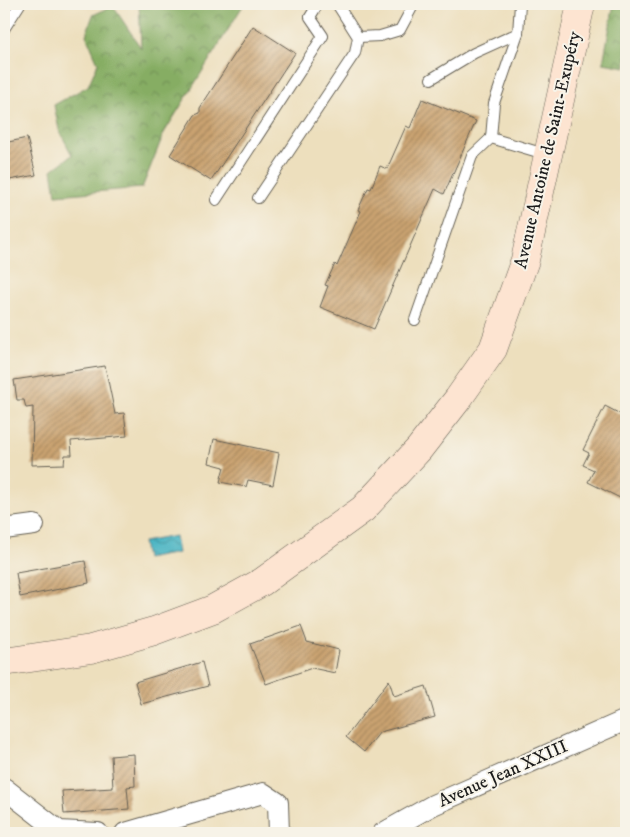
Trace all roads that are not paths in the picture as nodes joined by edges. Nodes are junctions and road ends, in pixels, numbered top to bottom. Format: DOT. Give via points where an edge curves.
graph roads {
  1 [pos="20,4"];
  2 [pos="318,4"];
  3 [pos="338,4"];
  4 [pos="414,4"];
  5 [pos="520,4"];
  6 [pos="581,4"];
  7 [pos="4,29"];
  8 [pos="518,33"];
  9 [pos="358,37"];
  10 [pos="431,79"];
  11 [pos="491,138"];
  12 [pos="549,156"];
  13 [pos="258,198"];
  14 [pos="216,200"];
  15 [pos="415,320"];
  16 [pos="34,525"];
  17 [pos="4,529"];
  18 [pos="4,662"];
  19 [pos="626,720"];
  20 [pos="4,788"];
  21 [pos="98,833"];
  22 [pos="125,833"];
  23 [pos="279,833"];
  24 [pos="383,833"];
  1 -- 7 [label="lane"];
  2 -- 14 [label="lane" via="310,16 323,36"];
  3 -- 9 [label="lane"];
  4 -- 9 [label="lane" via="400,30 380,36"];
  5 -- 8 [label="lane"];
  6 -- 12 [label="main road, Avenue Antoine de Saint-Exupéry"];
  8 -- 10 [label="lane" via="474,53"];
  8 -- 11 [label="lane" via="494,103"];
  9 -- 13 [label="lane" via="355,53"];
  11 -- 12 [label="lane"];
  11 -- 15 [label="lane" via="472,156"];
  12 -- 18 [label="main road, Avenue Antoine de Saint-Exupéry" via="526,260 492,348 420,449 363,509 262,582 213,609 154,631 91,649"];
  16 -- 17 [label="street"];
  19 -- 24 [label="street, Avenue Jean XXIII" via="433,805"];
  20 -- 21 [label="street" via="59,832"];
  22 -- 23 [label="street" via="262,793 278,803"];
}
